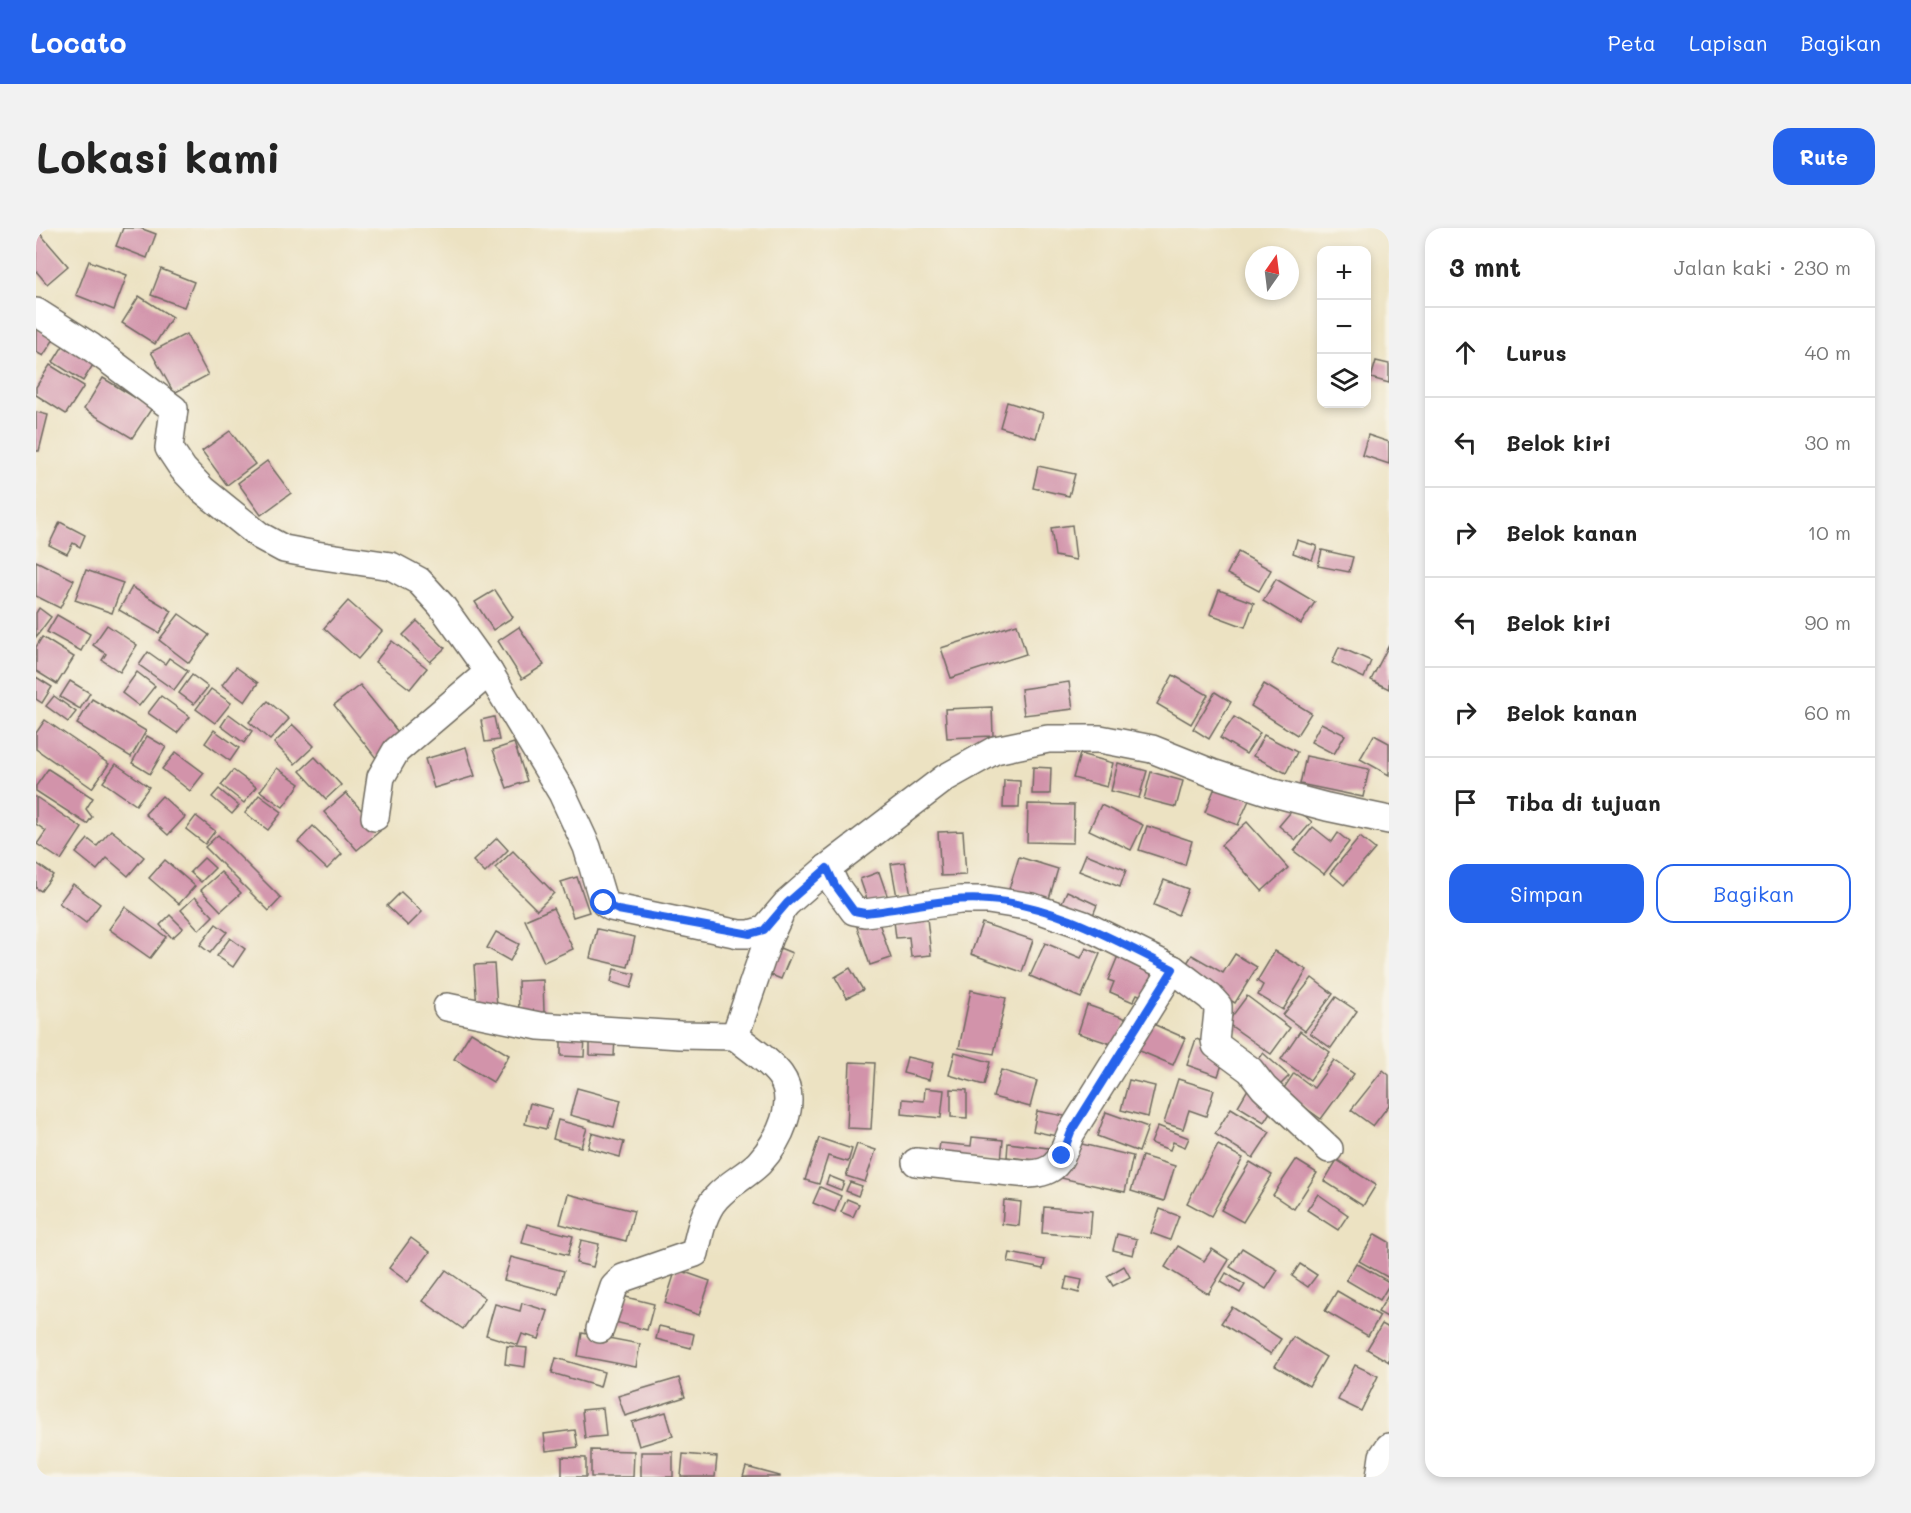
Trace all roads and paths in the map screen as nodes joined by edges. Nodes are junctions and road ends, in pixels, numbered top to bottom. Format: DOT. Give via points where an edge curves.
graph roads {
  1 [pos="36,312"];
  2 [pos="489,672"];
  3 [pos="375,817"];
  4 [pos="1389,820"];
  5 [pos="827,868"];
  6 [pos="787,903"];
  7 [pos="1173,969"];
  8 [pos="447,1007"];
  9 [pos="735,1036"];
  10 [pos="1329,1149"];
  11 [pos="916,1162"];
  12 [pos="600,1329"];
  13 [pos="1389,1447"];
  14 [pos="1380,1477"];
  1 -- 2 [label="street" via="91,346 174,409 169,448 183,469 260,536 284,549 391,566 419,581"];
  2 -- 3 [label="street" via="396,751 381,777"];
  2 -- 6 [label="street" via="562,793 587,847 604,903 618,910 750,934 764,930"];
  4 -- 5 [label="street" via="1270,792 1152,749 1100,740 1048,739 995,750 945,778"];
  5 -- 6 [label="street"];
  5 -- 7 [label="street" via="854,911 865,913 960,900 1032,907 1084,925"];
  6 -- 9 [label="street" via="769,937"];
  7 -- 10 [label="street" via="1215,1001 1216,1045 1250,1070"];
  7 -- 11 [label="street" via="1071,1132 1053,1169 1029,1174"];
  8 -- 9 [label="street" via="539,1026"];
  9 -- 12 [label="street" via="779,1074 785,1084 787,1114 777,1136 758,1164 709,1207 695,1253 623,1278 614,1287"];
  13 -- 14 [label="street" via="1383,1456"];
}
